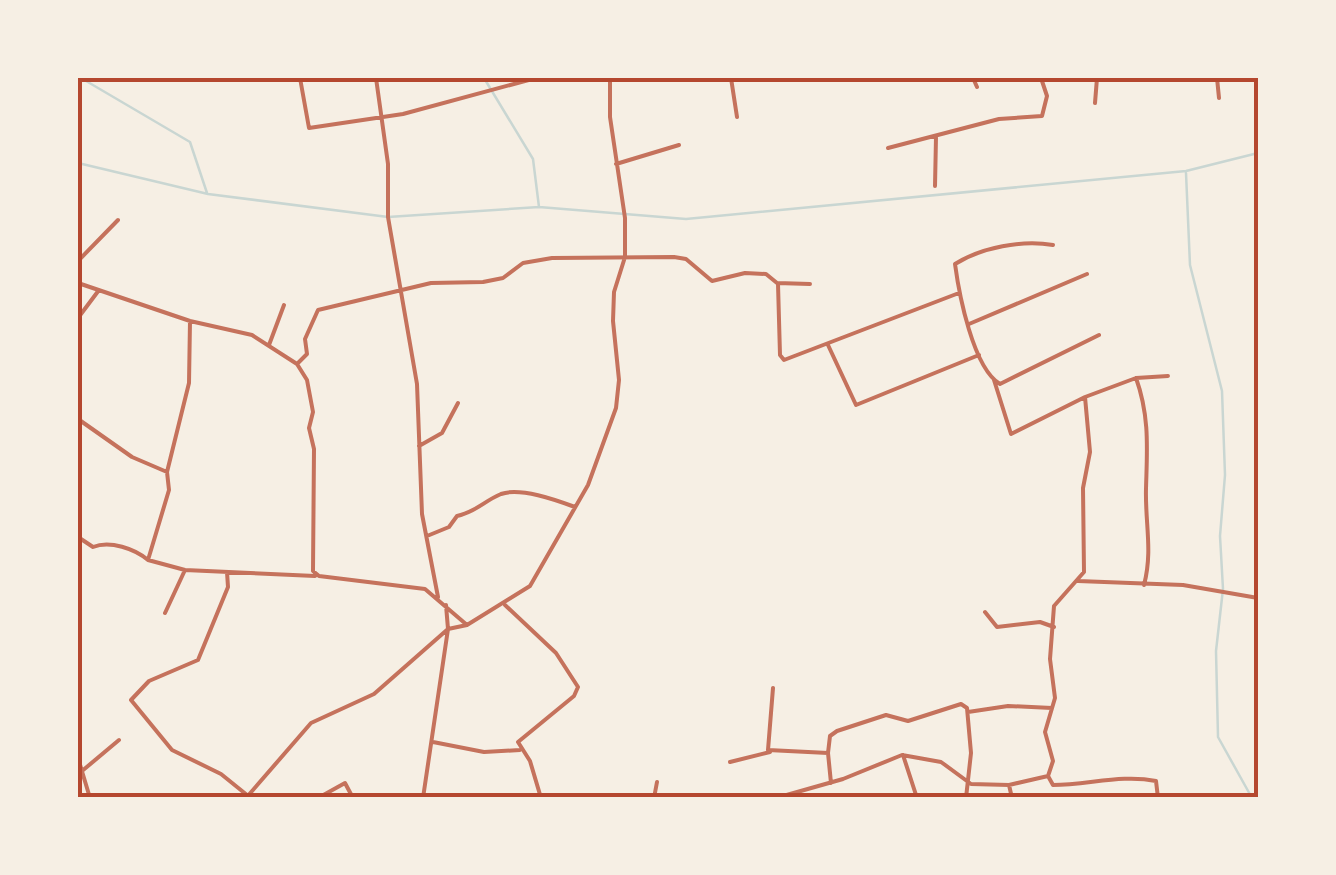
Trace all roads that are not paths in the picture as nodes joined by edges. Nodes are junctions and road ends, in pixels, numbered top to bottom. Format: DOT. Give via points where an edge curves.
graph roads {
  1 [pos="300,78"];
  2 [pos="376,78"];
  3 [pos="536,78"];
  4 [pos="610,78"];
  5 [pos="731,78"];
  6 [pos="973,78"];
  7 [pos="1041,78"];
  8 [pos="1097,78"];
  9 [pos="1217,78"];
  10 [pos="977,87"];
  11 [pos="1219,98"];
  12 [pos="1095,103"];
  13 [pos="381,117"];
  14 [pos="738,117"];
  15 [pos="936,137"];
  16 [pos="679,145"];
  17 [pos="888,148"];
  18 [pos="616,164"];
  19 [pos="935,186"];
  20 [pos="118,220"];
  21 [pos="1054,245"];
  22 [pos="625,257"];
  23 [pos="78,260"];
  24 [pos="1087,274"];
  25 [pos="78,283"];
  26 [pos="778,283"];
  27 [pos="810,284"];
  28 [pos="402,288"];
  29 [pos="99,290"];
  30 [pos="959,293"];
  31 [pos="284,305"];
  32 [pos="78,318"];
  33 [pos="190,321"];
  34 [pos="969,324"];
  35 [pos="1099,334"];
  36 [pos="269,345"];
  37 [pos="828,346"];
  38 [pos="979,355"];
  39 [pos="297,364"];
  40 [pos="1168,376"];
  41 [pos="1136,378"];
  42 [pos="994,380"];
  43 [pos="1085,397"];
  44 [pos="458,403"];
  45 [pos="78,419"];
  46 [pos="418,446"];
  47 [pos="167,472"];
  48 [pos="574,507"];
  49 [pos="427,536"];
  50 [pos="78,537"];
  51 [pos="148,560"];
  52 [pos="185,570"];
  53 [pos="227,572"];
  54 [pos="318,576"];
  55 [pos="1078,581"];
  56 [pos="1144,585"];
  57 [pos="438,597"];
  58 [pos="1258,598"];
  59 [pos="505,605"];
  60 [pos="446,606"];
  61 [pos="984,612"];
  62 [pos="164,613"];
  63 [pos="466,625"];
  64 [pos="1055,627"];
  65 [pos="448,629"];
  66 [pos="774,688"];
  67 [pos="1052,708"];
  68 [pos="968,712"];
  69 [pos="119,740"];
  70 [pos="433,742"];
  71 [pos="520,750"];
  72 [pos="770,752"];
  73 [pos="828,753"];
  74 [pos="903,755"];
  75 [pos="78,758"];
  76 [pos="730,762"];
  77 [pos="82,771"];
  78 [pos="1048,776"];
  79 [pos="657,782"];
  80 [pos="831,782"];
  81 [pos="964,782"];
  82 [pos="1009,785"];
  83 [pos="246,796"];
  84 [pos="90,798"];
  85 [pos="318,798"];
  86 [pos="353,798"];
  87 [pos="423,798"];
  88 [pos="541,798"];
  89 [pos="654,798"];
  90 [pos="776,798"];
  91 [pos="917,798"];
  92 [pos="966,798"];
  93 [pos="1012,798"];
  94 [pos="1158,798"];
  1 -- 13 [label="street" via="309,128"];
  2 -- 13 [label="street"];
  3 -- 13 [label="street"];
  4 -- 18 [label="street"];
  5 -- 14 [label="street"];
  6 -- 10 [label="street"];
  7 -- 15 [label="street" via="1047,96 1042,116"];
  8 -- 12 [label="street"];
  9 -- 11 [label="street"];
  13 -- 28 [label="street" via="388,217"];
  15 -- 17 [label="street"];
  15 -- 19 [label="street"];
  16 -- 18 [label="street"];
  18 -- 22 [label="street"];
  20 -- 23 [label="street"];
  21 -- 30 [label="street" via="1037,242 966,257 955,264"];
  22 -- 26 [label="street" via="679,258 712,282 745,273 766,274"];
  22 -- 28 [label="street" via="552,258 483,282"];
  22 -- 48 [label="street" via="614,292 616,408"];
  24 -- 34 [label="street"];
  25 -- 29 [label="street"];
  26 -- 27 [label="street"];
  26 -- 37 [label="street" via="784,360"];
  28 -- 39 [label="street" via="318,310 304,340 307,354"];
  28 -- 46 [label="street" via="417,384"];
  29 -- 32 [label="street"];
  29 -- 33 [label="street"];
  30 -- 34 [label="street"];
  30 -- 37 [label="street"];
  31 -- 36 [label="street"];
  33 -- 36 [label="street"];
  33 -- 47 [label="street" via="189,384"];
  34 -- 38 [label="street"];
  35 -- 42 [label="street" via="1000,384"];
  36 -- 39 [label="street"];
  37 -- 38 [label="street" via="856,405"];
  38 -- 42 [label="street"];
  39 -- 54 [label="street" via="313,412 311,565"];
  40 -- 41 [label="street"];
  41 -- 43 [label="street"];
  41 -- 56 [label="street" via="1150,448"];
  42 -- 43 [label="street" via="1011,434"];
  43 -- 55 [label="street" via="1090,452 1083,488 1085,563"];
  44 -- 46 [label="street" via="442,434"];
  45 -- 47 [label="street" via="132,457"];
  46 -- 49 [label="street"];
  47 -- 51 [label="street"];
  48 -- 49 [label="street" via="501,494"];
  48 -- 59 [label="street" via="535,580"];
  49 -- 57 [label="street"];
  50 -- 51 [label="street" via="92,547 102,543"];
  51 -- 52 [label="street"];
  52 -- 53 [label="street"];
  52 -- 62 [label="street"];
  53 -- 54 [label="street"];
  53 -- 83 [label="street" via="228,587 198,660 149,681 130,700 172,750"];
  54 -- 57 [label="street" via="414,587"];
  55 -- 56 [label="street"];
  55 -- 64 [label="street" via="1056,601"];
  56 -- 58 [label="street"];
  57 -- 60 [label="street"];
  59 -- 63 [label="street"];
  59 -- 71 [label="street" via="556,653 578,687 520,737"];
  60 -- 63 [label="street"];
  60 -- 65 [label="street"];
  61 -- 64 [label="street" via="997,628 1040,622"];
  63 -- 65 [label="street"];
  64 -- 67 [label="street"];
  65 -- 70 [label="street"];
  65 -- 83 [label="street" via="380,690 310,723"];
  66 -- 72 [label="street"];
  67 -- 68 [label="street"];
  67 -- 78 [label="street" via="1045,732 1053,761"];
  68 -- 73 [label="street" via="957,704 908,721 894,715 870,720 836,730"];
  68 -- 81 [label="street"];
  69 -- 77 [label="street"];
  70 -- 71 [label="street" via="484,752"];
  70 -- 87 [label="street"];
  71 -- 88 [label="street"];
  72 -- 73 [label="street"];
  72 -- 76 [label="street"];
  73 -- 80 [label="street"];
  74 -- 80 [label="street"];
  74 -- 81 [label="street" via="942,762"];
  74 -- 91 [label="street"];
  75 -- 77 [label="street"];
  77 -- 84 [label="street"];
  78 -- 82 [label="street"];
  78 -- 94 [label="street" via="1053,785 1132,776 1156,781"];
  79 -- 89 [label="street"];
  80 -- 90 [label="street"];
  81 -- 82 [label="street"];
  81 -- 92 [label="street"];
  82 -- 93 [label="street"];
  85 -- 86 [label="street" via="344,783"];
}
